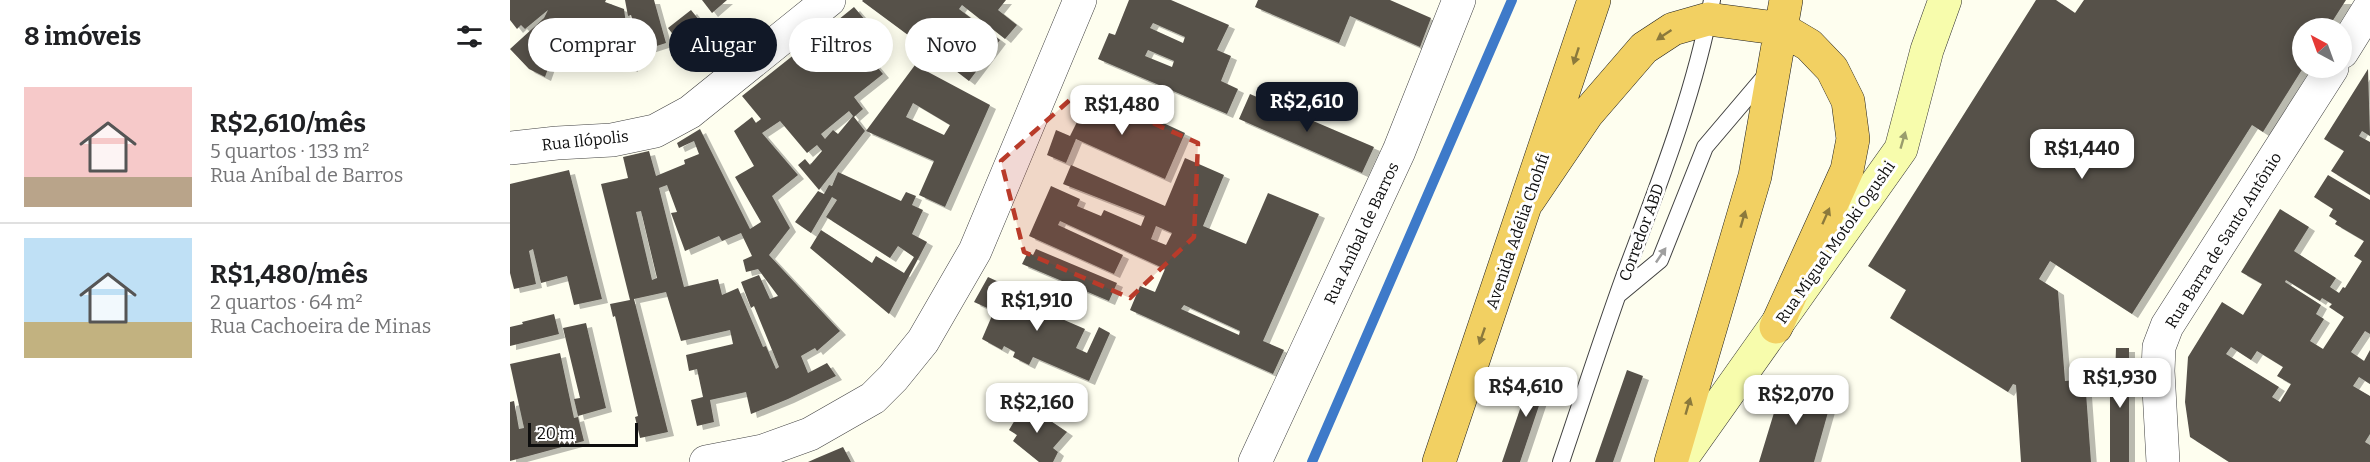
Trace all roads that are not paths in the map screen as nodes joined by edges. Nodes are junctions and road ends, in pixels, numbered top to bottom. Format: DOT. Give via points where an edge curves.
graph roads {
  1 [pos="829,0"];
  2 [pos="1080,0"];
  3 [pos="1459,0"];
  4 [pos="1594,0"];
  5 [pos="1945,0"];
  6 [pos="2370,7"];
  7 [pos="1710,9"];
  8 [pos="1784,15"];
  9 [pos="2352,36"];
  10 [pos="1776,63"];
  11 [pos="2326,78"];
  12 [pos="511,145"];
  13 [pos="1528,201"];
  14 [pos="1618,295"];
  15 [pos="1776,327"];
  16 [pos="705,462"];
  17 [pos="1255,462"];
  18 [pos="1438,462"];
  19 [pos="1561,462"];
  20 [pos="1671,462"];
  21 [pos="1679,462"];
  22 [pos="2163,462"];
  1 -- 12 [label="street, Rua Ilópolis" via="690,112 655,131 612,140"];
  2 -- 16 [label="street" via="975,251 923,340 899,371 873,398 810,434 763,451"];
  3 -- 17 [label="street, Rua Aníbal de Barros" via="1399,151"];
  4 -- 13 [label="highway, Avenida Adélia Chohfi, one-way"];
  15 -- 5 [label="main road, Rua Miguel Motoki Ogushi, one-way" via="1901,149 1927,50"];
  6 -- 9 [label="street"];
  7 -- 8 [label="highway"];
  7 -- 13 [label="highway, one-way" via="1644,48 1587,114"];
  7 -- 14 [label="lane, Corredor ABD" via="1679,129"];
  8 -- 10 [label="highway"];
  15 -- 8 [label="highway, one-way" via="1847,170 1853,139 1848,101 1832,69"];
  14 -- 10 [label="lane, one-way" via="1660,260 1706,147"];
  20 -- 10 [label="highway, one-way" via="1755,176"];
  11 -- 22 [label="street, Rua Barra de Santo Antônio" via="2167,326 2159,347 2158,371"];
  13 -- 18 [label="highway, Avenida Adélia Chohfi, one-way"];
  14 -- 19 [label="lane, Corredor ABD"];
  15 -- 21 [label="main road, Rua Miguel Motoki Ogushi"];
}
